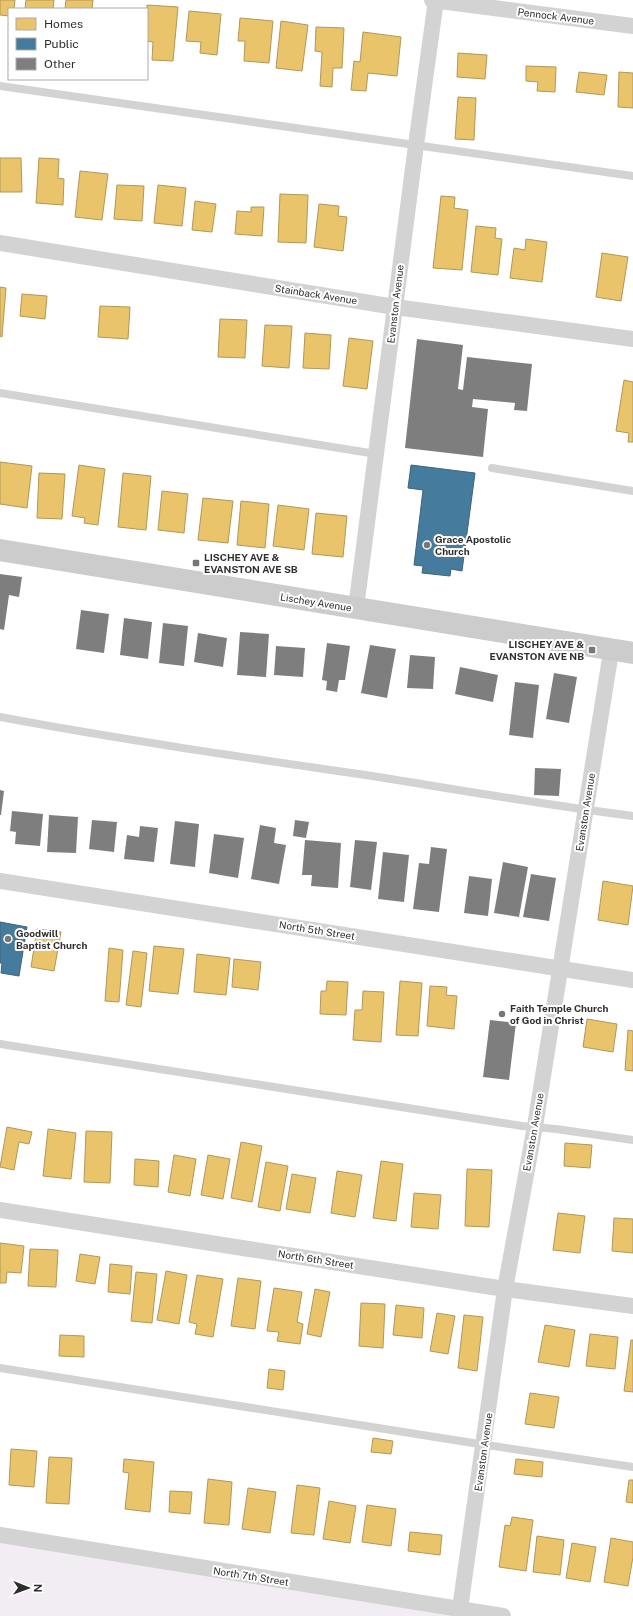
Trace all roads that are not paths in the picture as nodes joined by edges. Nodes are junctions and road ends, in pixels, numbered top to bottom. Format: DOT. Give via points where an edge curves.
graph roads {
  1 [pos="435,0"];
  2 [pos="633,26"];
  3 [pos="0,86"];
  4 [pos="416,145"];
  5 [pos="633,176"];
  6 [pos="0,243"];
  7 [pos="395,307"];
  8 [pos="633,339"];
  9 [pos="0,393"];
  10 [pos="376,454"];
  11 [pos="492,468"];
  12 [pos="633,491"];
  13 [pos="0,550"];
  14 [pos="356,608"];
  15 [pos="623,651"];
  16 [pos="0,717"];
  17 [pos="585,809"];
  18 [pos="633,816"];
  19 [pos="0,881"];
  20 [pos="560,968"];
  21 [pos="633,980"];
  22 [pos="0,1044"];
  23 [pos="535,1126"];
  24 [pos="633,1140"];
  25 [pos="0,1210"];
  26 [pos="505,1289"];
  27 [pos="633,1306"];
  28 [pos="0,1368"];
  29 [pos="484,1444"];
  30 [pos="633,1467"];
  31 [pos="0,1534"];
  32 [pos="460,1613"];
  33 [pos="503,1616"];
  1 -- 2 [label="street, Pennock Avenue"];
  1 -- 4 [label="street, Evanston Avenue"];
  3 -- 4 [label="lane"];
  4 -- 5 [label="lane"];
  4 -- 7 [label="street, Evanston Avenue"];
  6 -- 7 [label="street, Stainback Avenue"];
  7 -- 8 [label="street, Stainback Avenue"];
  7 -- 10 [label="street, Evanston Avenue"];
  9 -- 10 [label="lane"];
  10 -- 14 [label="street, Evanston Avenue"];
  11 -- 12 [label="lane"];
  13 -- 14 [label="street, Lischey Avenue"];
  14 -- 15 [label="street, Lischey Avenue"];
  15 -- 17 [label="street, Evanston Avenue" via="610,658"];
  16 -- 17 [label="lane" via="91,734"];
  17 -- 18 [label="lane"];
  17 -- 20 [label="street, Evanston Avenue"];
  19 -- 20 [label="street, North 5th Street"];
  20 -- 21 [label="street, North 5th Street"];
  20 -- 23 [label="street, Evanston Avenue"];
  22 -- 23 [label="lane"];
  23 -- 24 [label="lane"];
  23 -- 26 [label="street, Evanston Avenue"];
  25 -- 26 [label="street, North 6th Street"];
  26 -- 27 [label="street, North 6th Street"];
  26 -- 29 [label="street, Evanston Avenue"];
  28 -- 29 [label="lane"];
  29 -- 30 [label="lane"];
  29 -- 32 [label="street, Evanston Avenue"];
  31 -- 32 [label="street, North 7th Street"];
  32 -- 33 [label="street, North 7th Street"];
}
